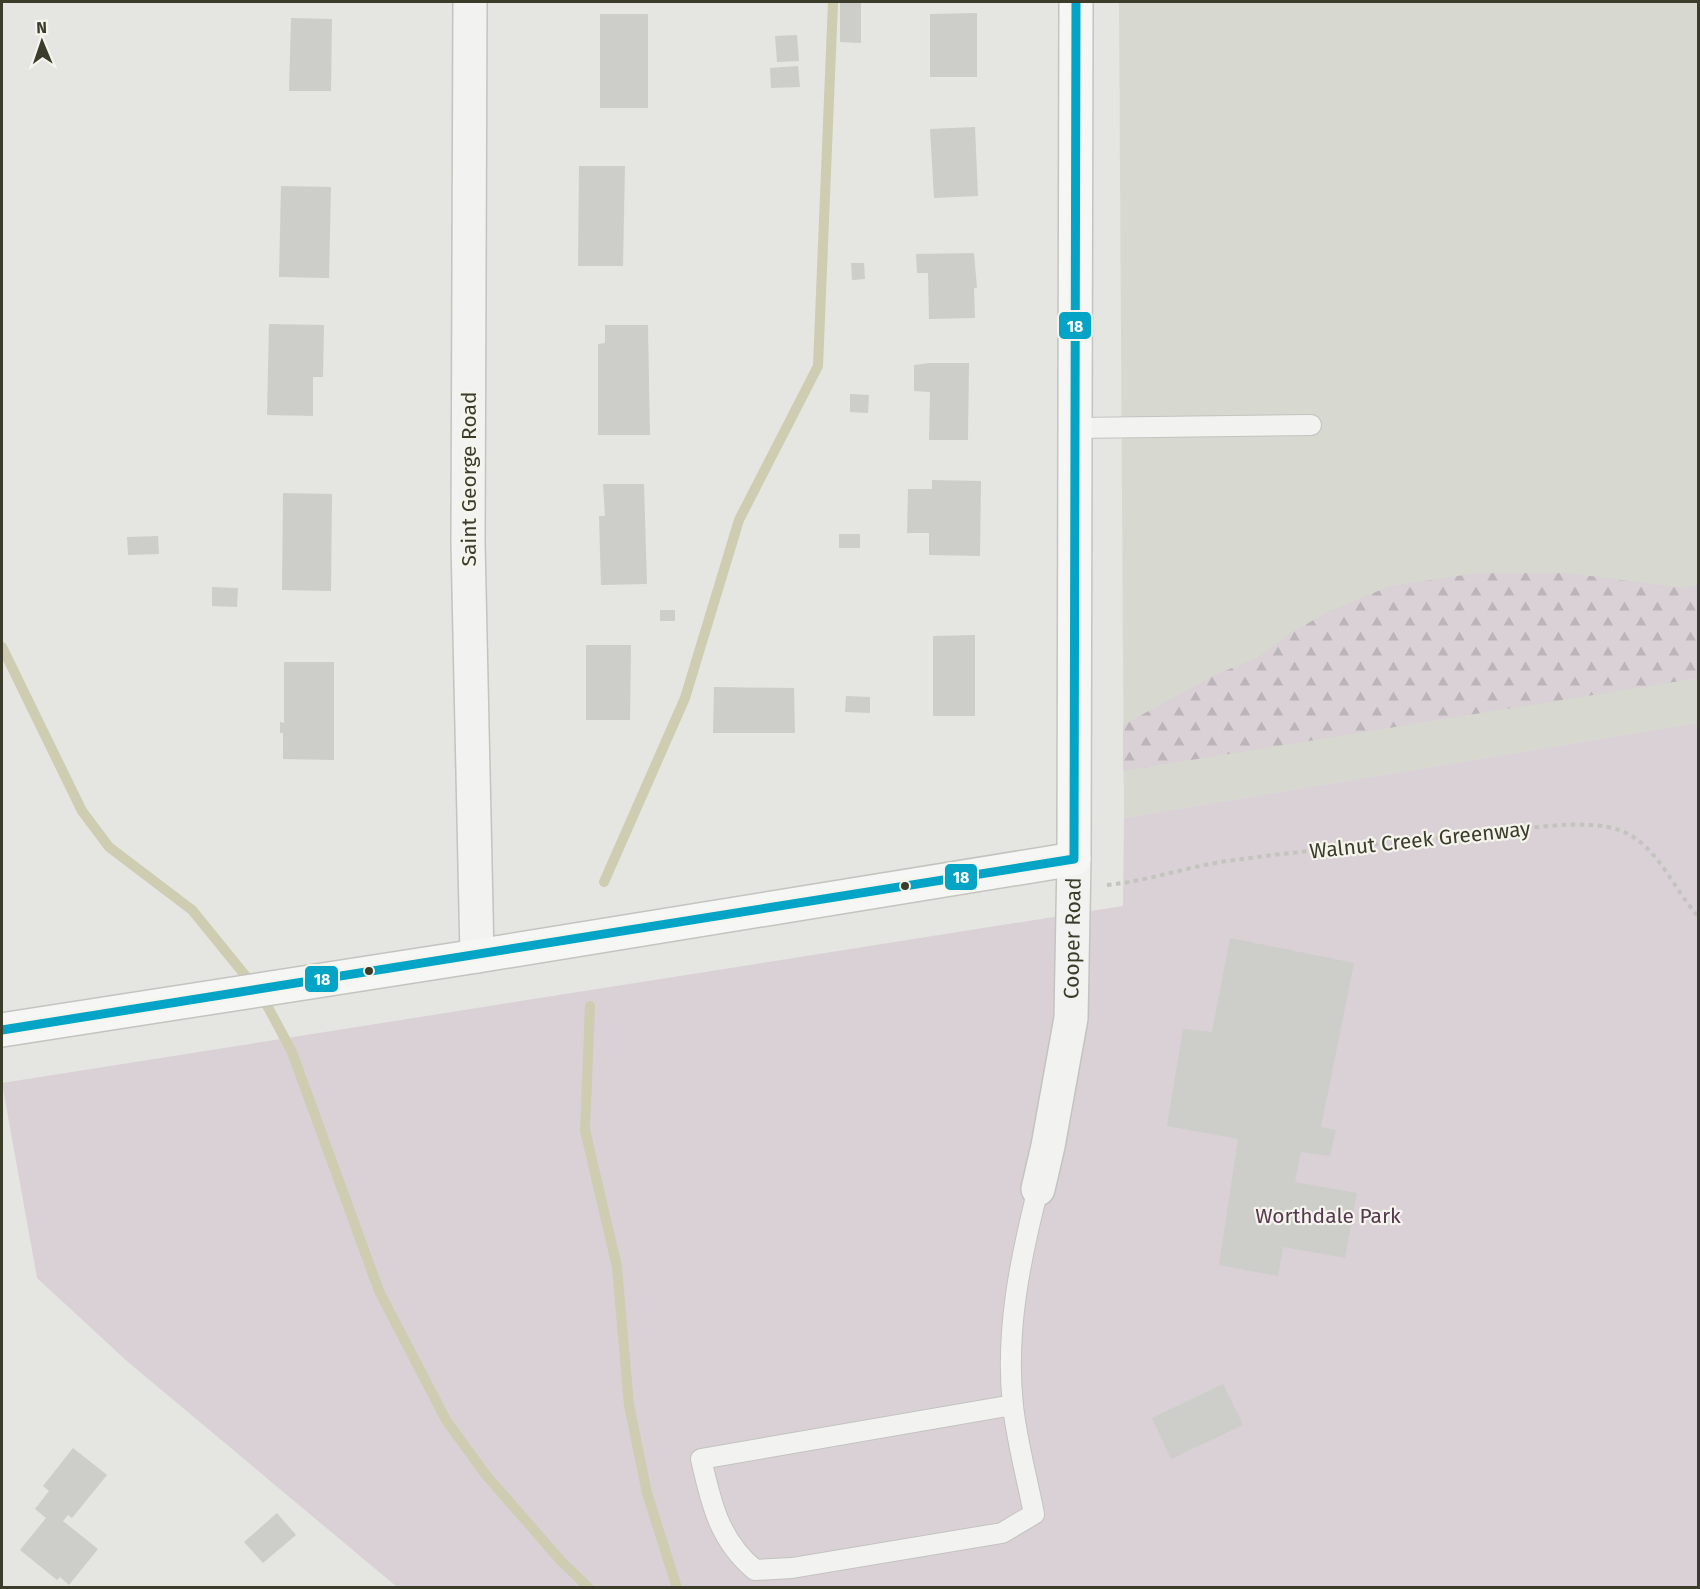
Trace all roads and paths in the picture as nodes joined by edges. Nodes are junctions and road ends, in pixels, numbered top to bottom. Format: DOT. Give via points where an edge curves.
graph roads {
  1 [pos="470,2"];
  2 [pos="1076,2"];
  3 [pos="1311,425"];
  4 [pos="1077,428"];
  5 [pos="1074,859"];
  6 [pos="1106,885"];
  7 [pos="1698,915"];
  8 [pos="477,956"];
  9 [pos="2,1030"];
  10 [pos="1038,1189"];
  11 [pos="1013,1406"];
  1 -- 8 [label="street, Saint George Road" via="468,543"];
  2 -- 4 [label="street, Cooper Road"];
  3 -- 4 [label="lane"];
  4 -- 5 [label="street, Cooper Road"];
  5 -- 8 [label="street"];
  5 -- 10 [label="street, Cooper Road" via="1071,1018"];
  6 -- 7 [label="path, Walnut Creek Greenway" via="1225,862 1516,830 1592,826 1619,830 1645,846"];
  8 -- 9 [label="street"];
  10 -- 11 [label="lane" via="1019,1263 1012,1330"];
  11 -- 11 [label="lane" via="1034,1514 1002,1533 792,1568 755,1570 736,1554 712,1507 700,1459"];
}
